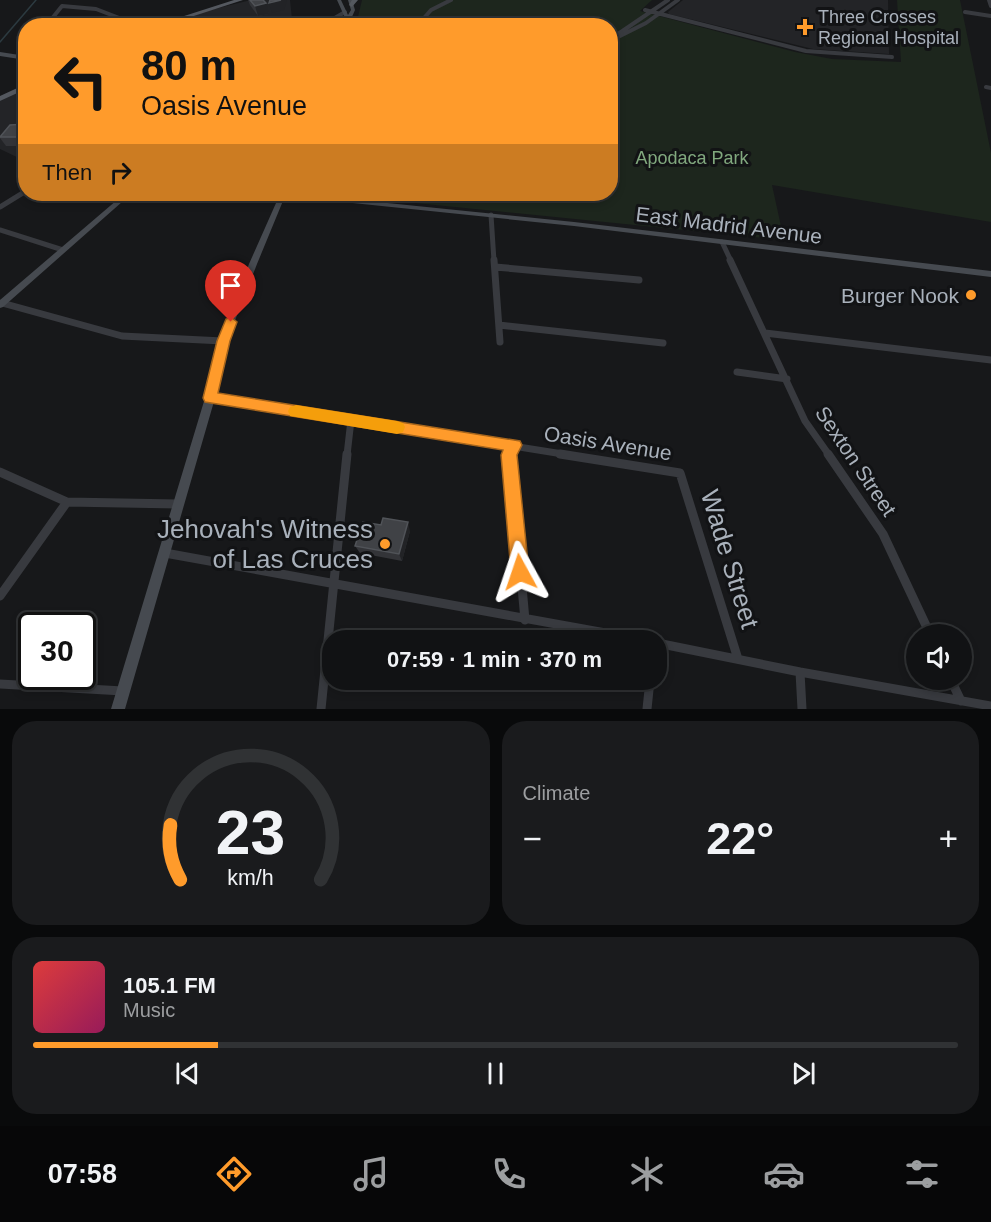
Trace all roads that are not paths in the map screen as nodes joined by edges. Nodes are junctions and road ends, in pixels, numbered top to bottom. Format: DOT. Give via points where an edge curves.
graph roads {
  1 [pos="224,0"];
  2 [pos="240,0"];
  3 [pos="339,0"];
  4 [pos="451,0"];
  5 [pos="668,0"];
  6 [pos="678,0"];
  7 [pos="989,0"];
  8 [pos="352,2"];
  9 [pos="991,6"];
  10 [pos="645,10"];
  11 [pos="345,12"];
  12 [pos="653,12"];
  13 [pos="965,12"];
  14 [pos="660,14"];
  15 [pos="991,16"];
  16 [pos="52,18"];
  17 [pos="120,18"];
  18 [pos="167,18"];
  19 [pos="181,18"];
  20 [pos="335,18"];
  21 [pos="347,18"];
  22 [pos="348,18"];
  23 [pos="422,18"];
  24 [pos="618,32"];
  25 [pos="618,38"];
  26 [pos="0,54"];
  27 [pos="18,57"];
  28 [pos="892,57"];
  29 [pos="18,84"];
  30 [pos="18,90"];
  31 [pos="0,93"];
  32 [pos="0,99"];
  33 [pos="18,196"];
  34 [pos="120,201"];
  35 [pos="280,201"];
  36 [pos="352,201"];
  37 [pos="0,207"];
  38 [pos="491,215"];
  39 [pos="2,233"];
  40 [pos="722,242"];
  41 [pos="63,250"];
  42 [pos="495,267"];
  43 [pos="991,274"];
  44 [pos="639,280"];
  45 [pos="1,304"];
  46 [pos="499,325"];
  47 [pos="765,333"];
  48 [pos="223,341"];
  49 [pos="500,342"];
  50 [pos="663,343"];
  51 [pos="991,360"];
  52 [pos="737,372"];
  53 [pos="787,379"];
  54 [pos="210,398"];
  55 [pos="351,420"];
  56 [pos="514,445"];
  57 [pos="680,473"];
  58 [pos="4,475"];
  59 [pos="0,483"];
  60 [pos="67,502"];
  61 [pos="178,504"];
  62 [pos="165,553"];
  63 [pos="334,582"];
  64 [pos="0,596"];
  65 [pos="525,620"];
  66 [pos="925,624"];
  67 [pos="584,630"];
  68 [pos="667,645"];
  69 [pos="738,659"];
  70 [pos="800,672"];
  71 [pos="0,684"];
  72 [pos="649,690"];
  73 [pos="956,690"];
  74 [pos="123,691"];
  75 [pos="961,701"];
  76 [pos="991,706"];
  77 [pos="118,709"];
  78 [pos="321,709"];
  79 [pos="647,709"];
  80 [pos="802,709"];
  1 -- 18 [label="main road"];
  2 -- 19 [label="main road"];
  3 -- 11 [label="street"];
  4 -- 23 [label="street"];
  5 -- 12 [label="street"];
  6 -- 14 [label="street"];
  7 -- 9 [label="street"];
  8 -- 22 [label="street" via="353,10"];
  10 -- 12 [label="street"];
  11 -- 20 [label="street"];
  11 -- 21 [label="street"];
  12 -- 14 [label="street"];
  12 -- 24 [label="street"];
  13 -- 15 [label="street"];
  14 -- 25 [label="street"];
  14 -- 28 [label="street" via="806,51"];
  16 -- 17 [label="street" via="62,6 96,9"];
  26 -- 27 [label="street"];
  29 -- 31 [label="main road"];
  30 -- 32 [label="main road"];
  33 -- 37 [label="street"];
  34 -- 41 [label="street"];
  35 -- 48 [label="street"];
  36 -- 38 [label="street, East Madrid Avenue"];
  38 -- 40 [label="street, East Madrid Avenue"];
  38 -- 42 [label="street"];
  39 -- 41 [label="street"];
  40 -- 43 [label="street, East Madrid Avenue"];
  40 -- 47 [label="street, Sexton Street"];
  41 -- 45 [label="street"];
  42 -- 44 [label="street"];
  42 -- 46 [label="street"];
  45 -- 48 [label="street" via="122,336"];
  46 -- 49 [label="street"];
  46 -- 50 [label="street"];
  47 -- 51 [label="street"];
  47 -- 53 [label="street, Sexton Street"];
  48 -- 54 [label="street"];
  52 -- 53 [label="street"];
  53 -- 66 [label="street, Sexton Street" via="805,421 883,534"];
  54 -- 55 [label="street, Oasis Avenue"];
  54 -- 61 [label="street"];
  55 -- 56 [label="street, Oasis Avenue"];
  55 -- 63 [label="street"];
  56 -- 57 [label="street, Oasis Avenue"];
  56 -- 65 [label="street" via="509,455"];
  57 -- 69 [label="street, Wade Street"];
  58 -- 59 [label="street"];
  58 -- 60 [label="street"];
  60 -- 61 [label="street"];
  60 -- 64 [label="street"];
  61 -- 62 [label="street"];
  62 -- 63 [label="street"];
  62 -- 74 [label="street"];
  63 -- 65 [label="street"];
  63 -- 78 [label="street"];
  65 -- 67 [label="street"];
  68 -- 69 [label="street"];
  69 -- 70 [label="street"];
  70 -- 75 [label="street"];
  70 -- 80 [label="street"];
  71 -- 74 [label="street"];
  72 -- 79 [label="street"];
  73 -- 75 [label="street"];
  74 -- 77 [label="street"];
  75 -- 76 [label="street"];
}
